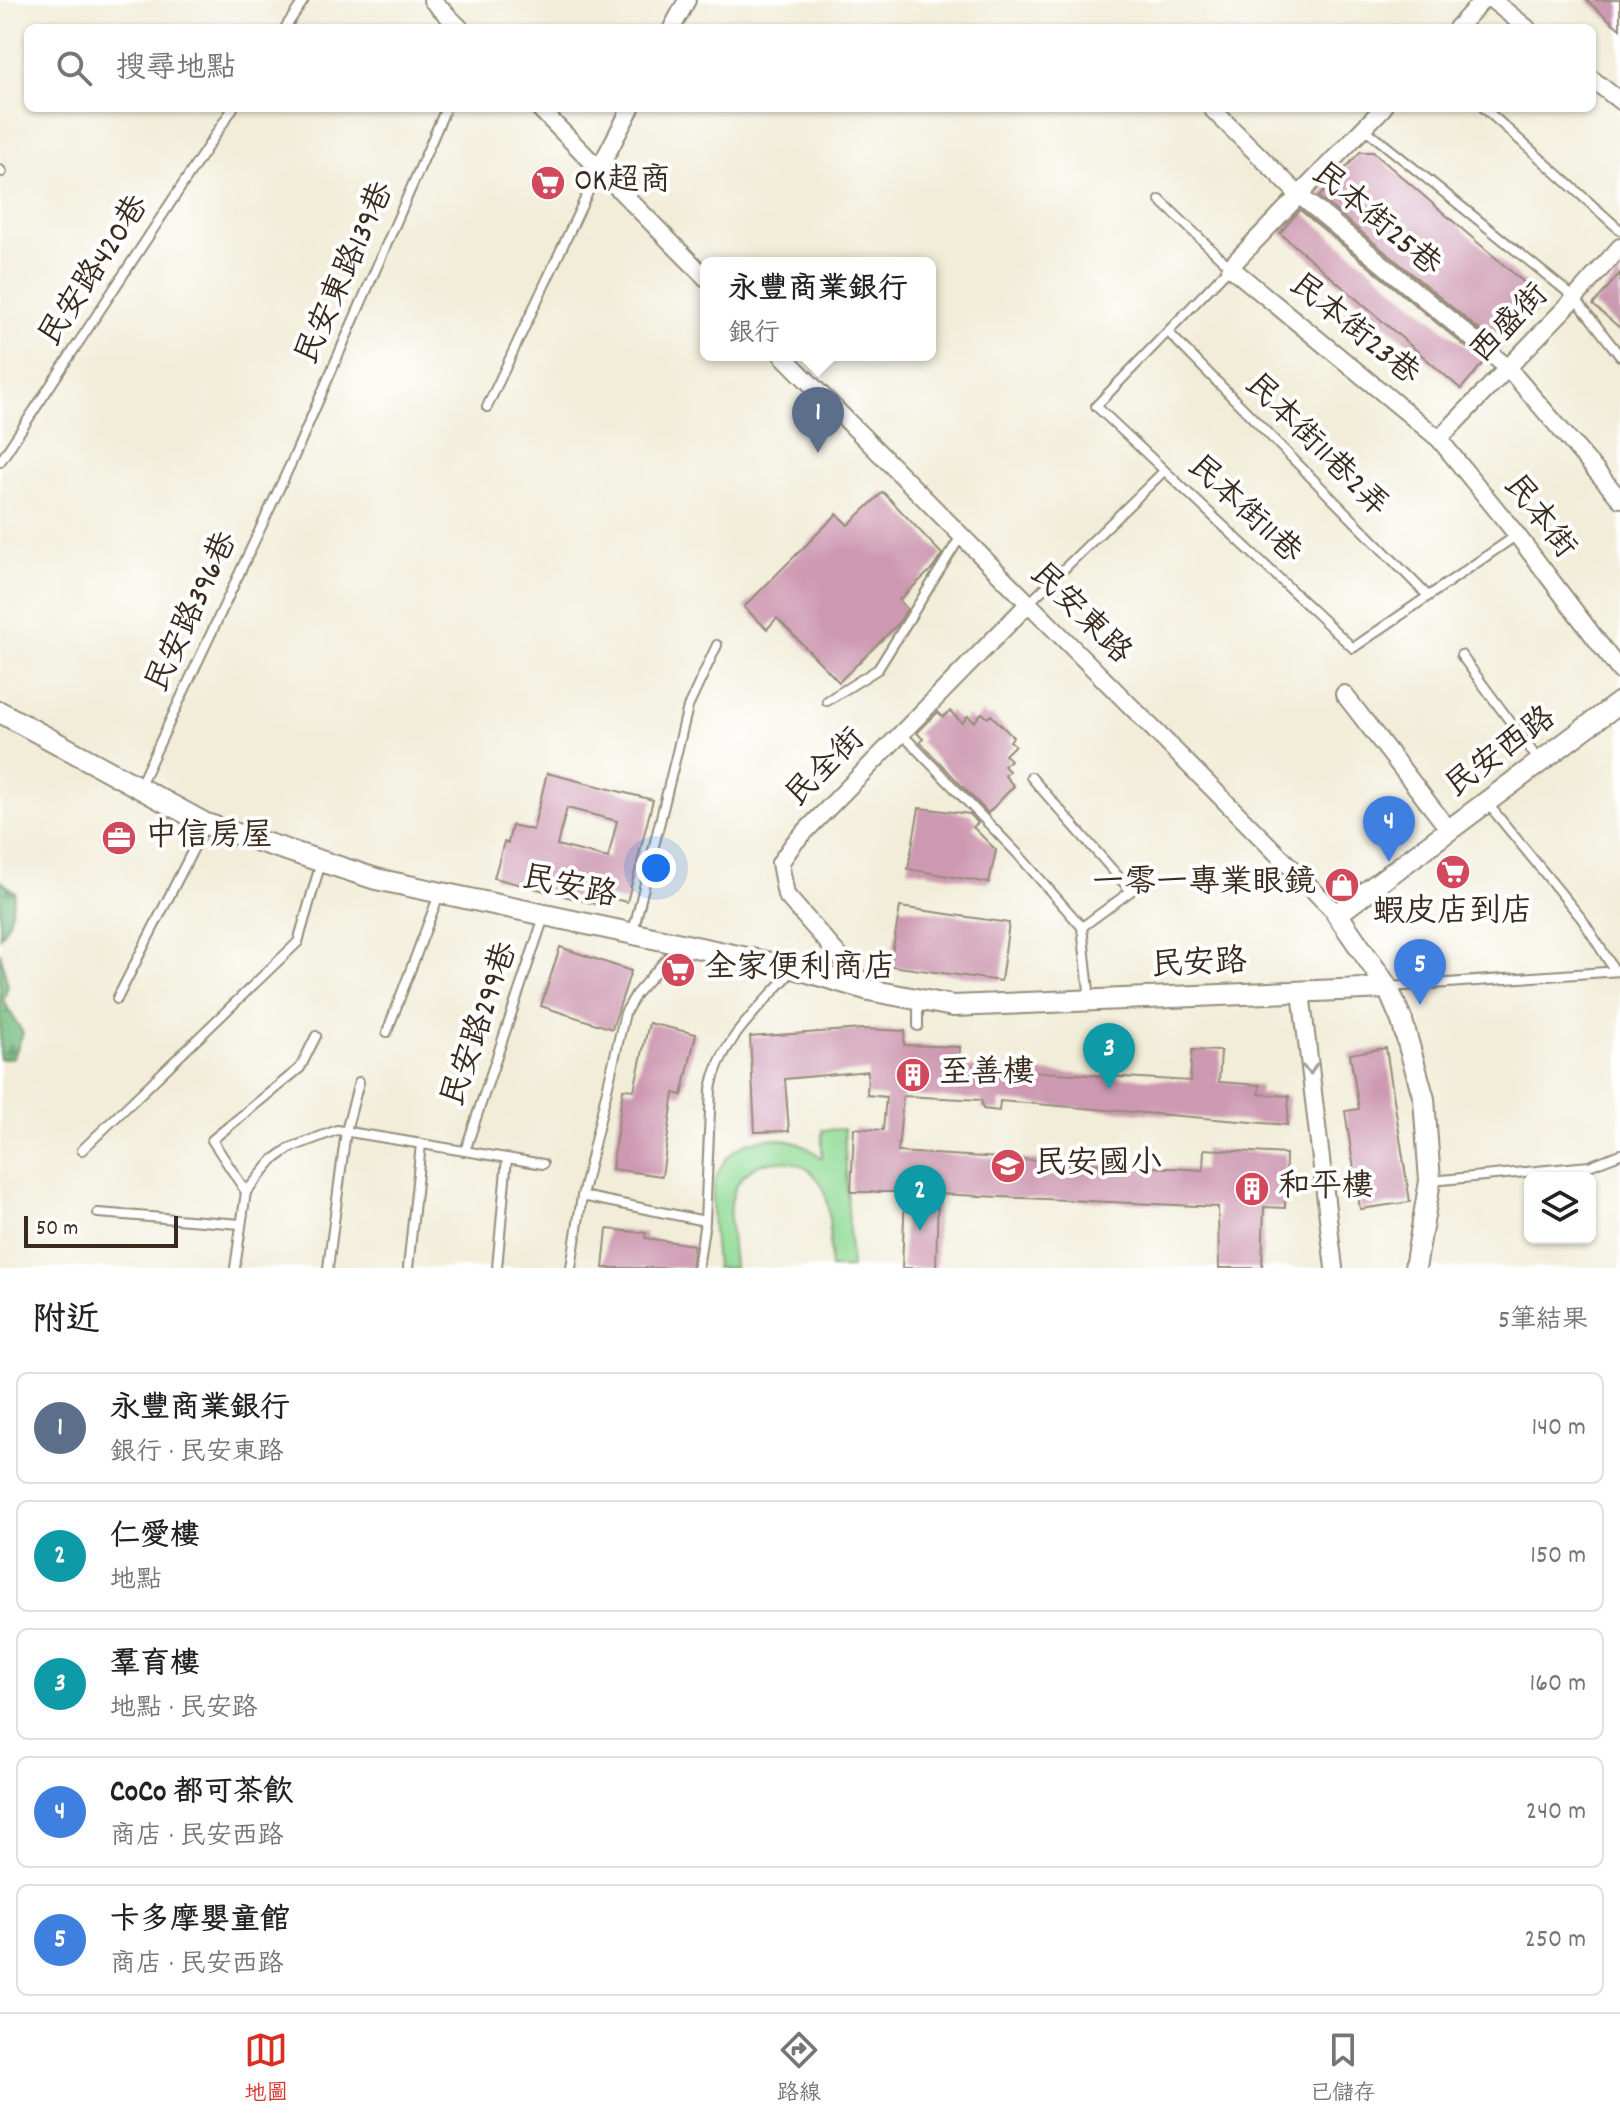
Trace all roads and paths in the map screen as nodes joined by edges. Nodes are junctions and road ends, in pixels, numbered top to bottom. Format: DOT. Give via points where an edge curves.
graph roads {
  1 [pos="304,0"];
  2 [pos="432,0"];
  3 [pos="687,0"];
  4 [pos="1483,0"];
  5 [pos="1492,0"];
  6 [pos="454,15"];
  7 [pos="288,24"];
  8 [pos="674,24"];
  9 [pos="1461,24"];
  10 [pos="1522,24"];
  11 [pos="1596,82"];
  12 [pos="1620,101"];
  13 [pos="230,112"];
  14 [pos="444,112"];
  15 [pos="543,112"];
  16 [pos="629,112"];
  17 [pos="1215,112"];
  18 [pos="1379,112"];
  19 [pos="1488,112"];
  20 [pos="1364,128"];
  21 [pos="599,169"];
  22 [pos="1299,195"];
  23 [pos="1160,200"];
  24 [pos="1620,230"];
  25 [pos="1620,247"];
  26 [pos="1230,267"];
  27 [pos="700,272"];
  28 [pos="1575,298"];
  29 [pos="1168,332"];
  30 [pos="1620,356"];
  31 [pos="788,361"];
  32 [pos="1508,368"];
  33 [pos="487,407"];
  34 [pos="1439,439"];
  35 [pos="4,448"];
  36 [pos="293,459"];
  37 [pos="0,462"];
  38 [pos="1164,471"];
  39 [pos="1620,499"];
  40 [pos="1517,535"];
  41 [pos="961,536"];
  42 [pos="1428,596"];
  43 [pos="1028,604"];
  44 [pos="717,645"];
  45 [pos="1461,655"];
  46 [pos="1620,671"];
  47 [pos="1344,694"];
  48 [pos="827,701"];
  49 [pos="1620,702"];
  50 [pos="0,712"];
  51 [pos="902,734"];
  52 [pos="1541,762"];
  53 [pos="1031,777"];
  54 [pos="139,788"];
  55 [pos="1487,803"];
  56 [pos="206,824"];
  57 [pos="1450,831"];
  58 [pos="322,862"];
  59 [pos="440,892"];
  60 [pos="545,914"];
  61 [pos="1337,914"];
  62 [pos="1082,927"];
  63 [pos="633,933"];
  64 [pos="681,943"];
  65 [pos="794,968"];
  66 [pos="1618,971"];
  67 [pos="1388,988"];
  68 [pos="869,990"];
  69 [pos="1301,992"];
  70 [pos="117,999"];
  71 [pos="918,1000"];
  72 [pos="1090,1001"];
  73 [pos="918,1026"];
  74 [pos="387,1032"];
  75 [pos="316,1036"];
  76 [pos="359,1082"];
  77 [pos="346,1131"];
  78 [pos="421,1144"];
  79 [pos="82,1150"];
  80 [pos="465,1151"];
  81 [pos="1620,1154"];
  82 [pos="507,1158"];
  83 [pos="543,1164"];
  84 [pos="1430,1181"];
  85 [pos="246,1192"];
  86 [pos="582,1196"];
  87 [pos="98,1213"];
  88 [pos="705,1221"];
  89 [pos="241,1224"];
  90 [pos="235,1268"];
  91 [pos="328,1268"];
  92 [pos="408,1268"];
  93 [pos="497,1268"];
  94 [pos="571,1268"];
  95 [pos="698,1268"];
  96 [pos="1334,1268"];
  97 [pos="1415,1268"];
  1 -- 7 [label="lane"];
  2 -- 6 [label="street"];
  3 -- 8 [label="street"];
  4 -- 9 [label="street"];
  5 -- 10 [label="street"];
  11 -- 12 [label="street"];
  13 -- 35 [label="lane, 民安路420巷"];
  14 -- 36 [label="lane, 民安東路139巷"];
  15 -- 21 [label="street"];
  16 -- 21 [label="street"];
  17 -- 22 [label="street, 民本街25巷"];
  18 -- 20 [label="street"];
  19 -- 24 [label="lane"];
  20 -- 22 [label="street"];
  20 -- 28 [label="lane"];
  21 -- 27 [label="street"];
  21 -- 33 [label="lane"];
  22 -- 26 [label="street"];
  22 -- 32 [label="street, 民本街25巷"];
  23 -- 26 [label="lane"];
  25 -- 28 [label="street, 西盛街"];
  26 -- 29 [label="lane, 民本街11巷"];
  26 -- 34 [label="street, 民本街23巷"];
  28 -- 30 [label="lane"];
  28 -- 32 [label="street, 西盛街"];
  29 -- 38 [label="lane, 民本街11巷" via="1096,406"];
  29 -- 42 [label="lane, 民本街11巷2弄"];
  31 -- 41 [label="street, 民安東路"];
  32 -- 34 [label="street, 西盛街"];
  32 -- 39 [label="street, 民本街25巷"];
  34 -- 40 [label="street, 民本街"];
  35 -- 37 [label="lane, 民安路420巷"];
  36 -- 54 [label="lane, 民安路396巷"];
  38 -- 42 [label="lane, 民本街11巷" via="1353,648"];
  38 -- 43 [label="lane"];
  40 -- 42 [label="lane, 民本街11巷"];
  40 -- 46 [label="street, 民本街"];
  41 -- 43 [label="street, 民安東路"];
  41 -- 48 [label="lane" via="878,669"];
  43 -- 51 [label="street, 民全街"];
  43 -- 61 [label="street, 民安東路"];
  44 -- 63 [label="lane" via="688,707"];
  45 -- 52 [label="lane"];
  47 -- 57 [label="street"];
  49 -- 52 [label="street, 民安西路"];
  50 -- 54 [label="street, 民安路"];
  51 -- 62 [label="lane"];
  51 -- 68 [label="street, 民全街" via="780,863 786,895"];
  52 -- 55 [label="street, 民安西路"];
  53 -- 62 [label="lane" via="1131,891"];
  54 -- 56 [label="street, 民安路"];
  55 -- 57 [label="street, 民安西路"];
  55 -- 66 [label="lane"];
  56 -- 58 [label="street, 民安路"];
  56 -- 70 [label="lane"];
  57 -- 61 [label="street, 民安西路"];
  58 -- 59 [label="street, 民安路"];
  58 -- 79 [label="lane" via="298,942"];
  59 -- 60 [label="street, 民安路"];
  59 -- 74 [label="lane"];
  60 -- 63 [label="street, 民安路"];
  60 -- 80 [label="lane, 民安路299巷"];
  61 -- 67 [label="street"];
  62 -- 72 [label="lane"];
  63 -- 64 [label="street, 民安路"];
  64 -- 65 [label="street, 民安路"];
  64 -- 86 [label="lane" via="625,1013"];
  65 -- 68 [label="street, 民安路"];
  65 -- 88 [label="lane" via="714,1068"];
  66 -- 67 [label="lane"];
  67 -- 69 [label="street, 民安路"];
  67 -- 84 [label="street" via="1424,1099"];
  68 -- 71 [label="street, 民安路"];
  69 -- 72 [label="street, 民安路"];
  69 -- 96 [label="street, one-way"];
  71 -- 72 [label="street, 民安路" via="953,1006"];
  71 -- 73 [label="lane"];
  75 -- 85 [label="lane" via="300,1068 212,1140"];
  76 -- 77 [label="lane"];
  77 -- 78 [label="lane, 民安路299巷"];
  77 -- 85 [label="lane, 民安路299巷" via="290,1148"];
  77 -- 91 [label="lane"];
  78 -- 80 [label="lane, 民安路299巷"];
  78 -- 92 [label="lane"];
  80 -- 82 [label="lane, 民安路299巷"];
  81 -- 84 [label="lane" via="1589,1166"];
  82 -- 83 [label="lane, 民安路299巷"];
  82 -- 93 [label="lane"];
  84 -- 97 [label="street"];
  85 -- 89 [label="lane"];
  86 -- 88 [label="lane"];
  86 -- 94 [label="lane"];
  87 -- 89 [label="lane"];
  88 -- 95 [label="lane"];
  89 -- 90 [label="lane"];
}
